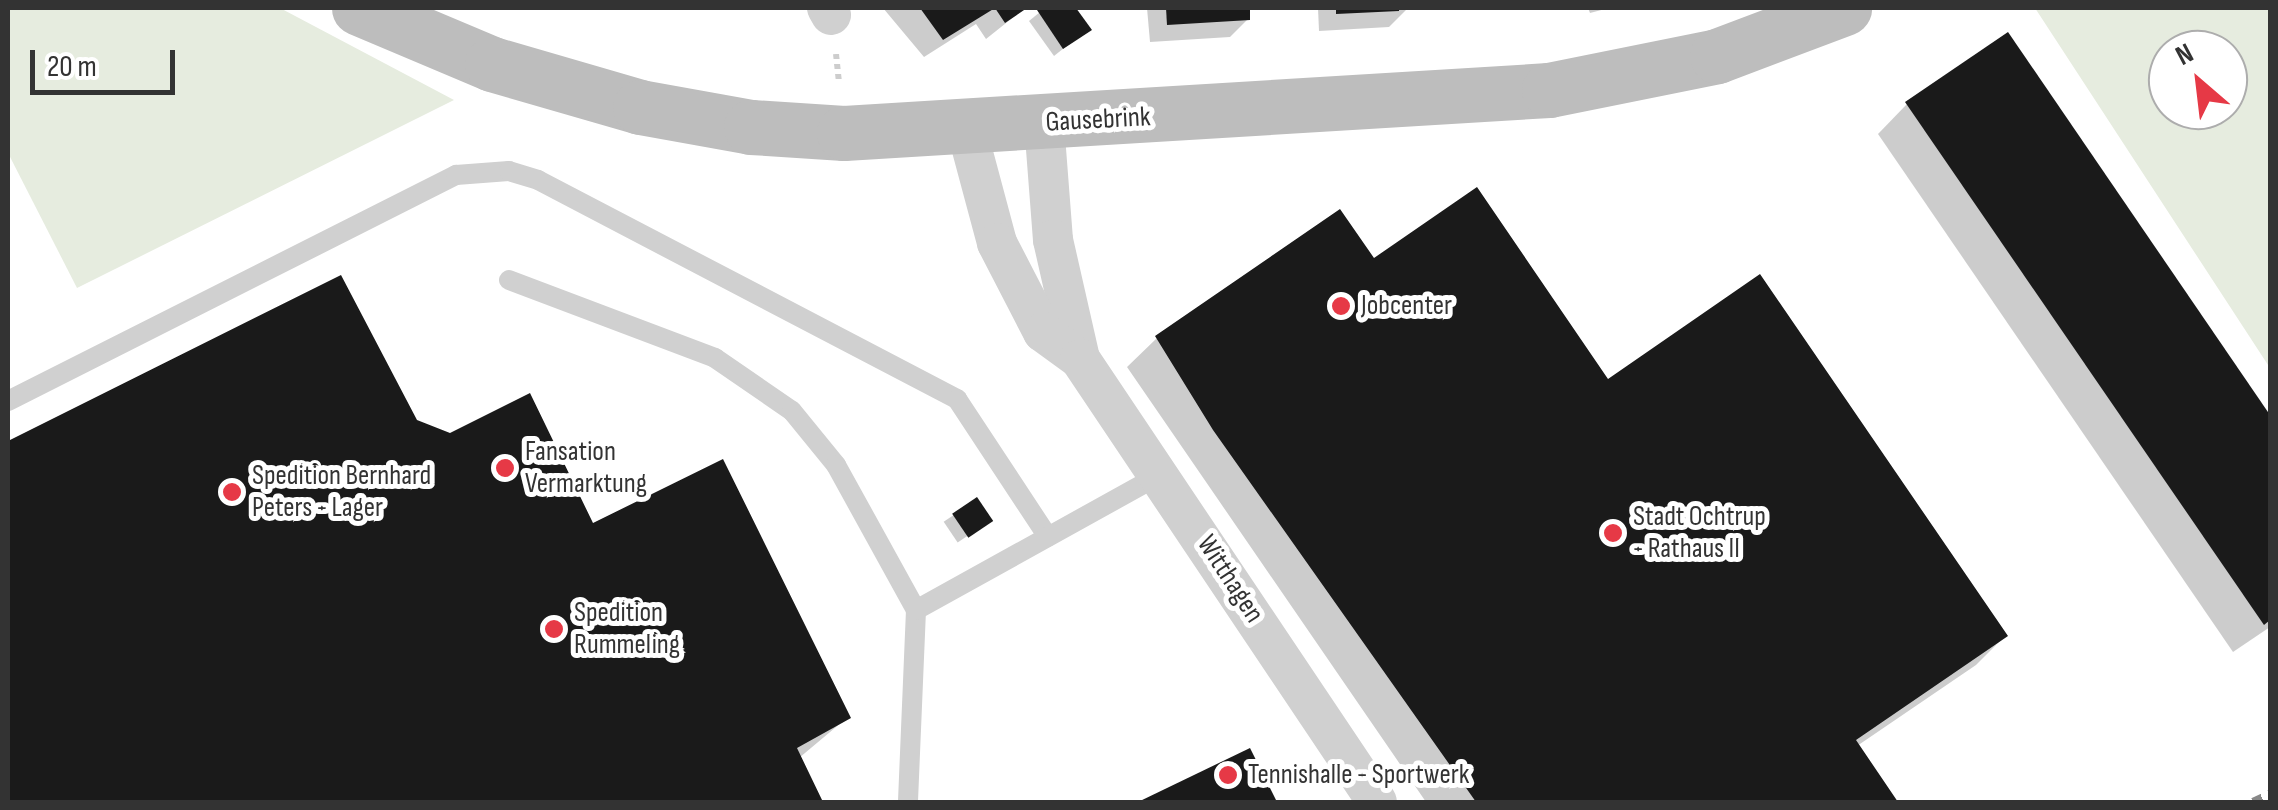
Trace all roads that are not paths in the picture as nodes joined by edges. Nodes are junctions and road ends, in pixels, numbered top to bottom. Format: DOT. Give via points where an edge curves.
graph roads {
  1 [pos="359,8"];
  2 [pos="1844,8"];
  3 [pos="1044,123"];
  4 [pos="966,127"];
  5 [pos="510,280"];
  6 [pos="1080,359"];
  7 [pos="8,401"];
  8 [pos="1161,474"];
  9 [pos="1048,538"];
  10 [pos="916,610"];
  11 [pos="908,802"];
  12 [pos="1377,802"];
  1 -- 4 [label="main road, Gausebrink" via="492,64 640,108 751,127 844,133"];
  2 -- 3 [label="main road, Gausebrink" via="1717,56 1550,90"];
  3 -- 4 [label="main road, Gausebrink"];
  3 -- 6 [label="street, Witthagen" via="1053,240"];
  4 -- 6 [label="street, Witthagen" via="983,204 1013,277 1043,332"];
  5 -- 10 [label="lane" via="714,358 792,411 836,465"];
  6 -- 8 [label="street, Witthagen"];
  7 -- 9 [label="lane" via="456,175 508,171 538,180 957,399"];
  8 -- 9 [label="lane"];
  8 -- 12 [label="street, Witthagen"];
  9 -- 10 [label="lane"];
  10 -- 11 [label="lane"];
}
